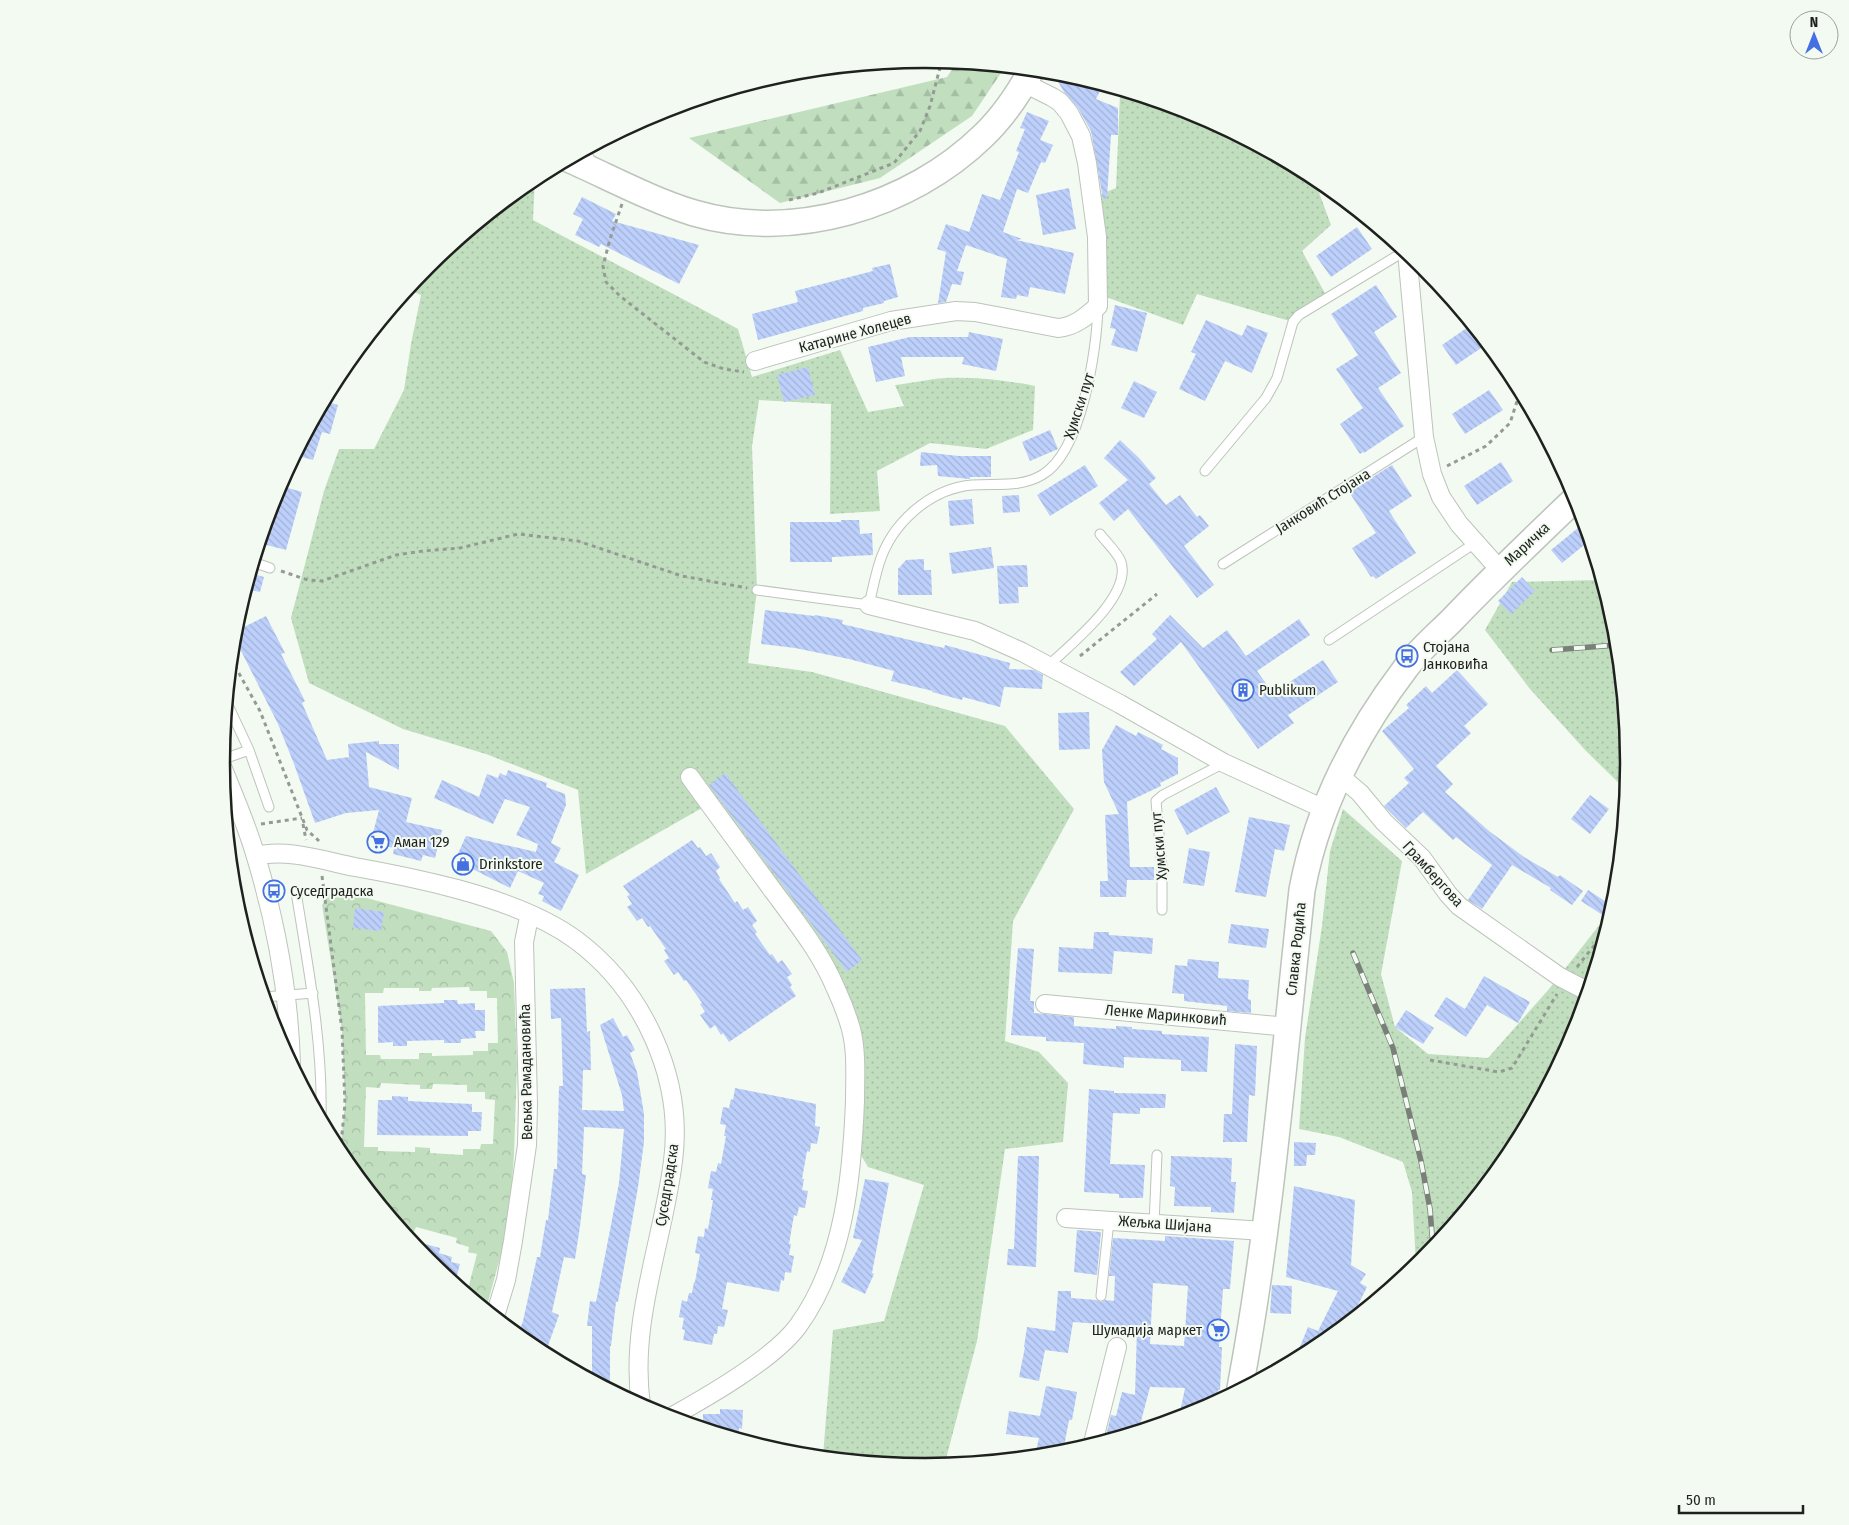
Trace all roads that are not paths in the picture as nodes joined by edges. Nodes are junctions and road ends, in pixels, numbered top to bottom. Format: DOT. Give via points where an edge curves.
graph roads {
  1 [pos="1028,76"];
  2 [pos="588,155"];
  3 [pos="575,162"];
  4 [pos="597,171"];
  5 [pos="1400,256"];
  6 [pos="1407,263"];
  7 [pos="1098,306"];
  8 [pos="758,360"];
  9 [pos="1424,437"];
  10 [pos="1205,471"];
  11 [pos="1570,504"];
  12 [pos="1100,534"];
  13 [pos="1475,543"];
  14 [pos="259,564"];
  15 [pos="1223,564"];
  16 [pos="270,568"];
  17 [pos="1500,570"];
  18 [pos="757,590"];
  19 [pos="869,605"];
  20 [pos="1329,640"];
  21 [pos="1054,669"];
  22 [pos="231,712"];
  23 [pos="249,750"];
  24 [pos="229,759"];
  25 [pos="1224,763"];
  26 [pos="1340,776"];
  27 [pos="690,778"];
  28 [pos="230,786"];
  29 [pos="269,807"];
  30 [pos="1324,809"];
  31 [pos="256,856"];
  32 [pos="296,892"];
  33 [pos="1162,910"];
  34 [pos="532,915"];
  35 [pos="1582,988"];
  36 [pos="313,993"];
  37 [pos="286,994"];
  38 [pos="270,996"];
  39 [pos="1045,1004"];
  40 [pos="1288,1026"];
  41 [pos="291,1047"];
  42 [pos="320,1105"];
  43 [pos="1157,1154"];
  44 [pos="1066,1218"];
  45 [pos="1109,1221"];
  46 [pos="1154,1224"];
  47 [pos="1264,1231"];
  48 [pos="1102,1296"];
  49 [pos="497,1310"];
  50 [pos="1117,1346"];
  51 [pos="1241,1381"];
  52 [pos="640,1397"];
  53 [pos="679,1412"];
  54 [pos="1095,1436"];
  1 -- 4 [label="street" via="984,135 932,175 880,201 826,217 774,222 718,218 673,205"];
  1 -- 7 [label="street, Хумски пут" via="1060,102 1081,136 1097,237"];
  2 -- 4 [label="lane"];
  3 -- 4 [label="street"];
  5 -- 10 [label="lane" via="1299,315 1293,322 1277,378 1266,398"];
  6 -- 9 [label="street"];
  7 -- 8 [label="street, Катарине Холецев" via="1064,328 1049,328 975,312 930,314 891,321"];
  7 -- 19 [label="lane, Хумски пут" via="1089,383 1071,437 1054,466 1024,483 970,485 946,491 917,508 885,548"];
  9 -- 13 [label="street" via="1441,497"];
  9 -- 15 [label="lane, Јанковић Стојана"];
  11 -- 17 [label="street, Маричка"];
  12 -- 21 [label="lane" via="1120,561 1121,583 1106,608"];
  13 -- 17 [label="street"];
  13 -- 20 [label="lane"];
  14 -- 16 [label="lane"];
  17 -- 26 [label="street, Славка Родића" via="1406,667 1352,750"];
  18 -- 19 [label="lane"];
  19 -- 21 [label="street" via="975,631"];
  21 -- 25 [label="street"];
  22 -- 23 [label="lane"];
  23 -- 24 [label="lane"];
  23 -- 29 [label="lane"];
  25 -- 30 [label="street"];
  25 -- 33 [label="lane, Хумски пут" via="1156,801"];
  26 -- 30 [label="street, Славка Родића"];
  26 -- 35 [label="street, Грамбергова" via="1422,858 1459,906 1566,980"];
  27 -- 53 [label="street" via="819,953 851,1029 856,1076 846,1196 834,1252 820,1290 798,1326 772,1352"];
  28 -- 31 [label="street"];
  30 -- 40 [label="street, Славка Родића" via="1302,890"];
  31 -- 34 [label="street, Суседградска" via="269,852 323,852 485,896"];
  31 -- 37 [label="street"];
  32 -- 36 [label="lane"];
  34 -- 49 [label="street, Вељка Рамадановића" via="524,942 527,1146 506,1280"];
  34 -- 52 [label="street, Суседградска" via="576,940 623,986 660,1050 670,1088 673,1159 641,1321 638,1364"];
  36 -- 37 [label="lane"];
  36 -- 42 [label="lane" via="320,1062"];
  37 -- 38 [label="lane"];
  37 -- 41 [label="street"];
  39 -- 40 [label="street, Ленке Маринковић"];
  40 -- 47 [label="street, Славка Родића"];
  43 -- 46 [label="lane"];
  44 -- 45 [label="street, Жељка Шијана"];
  45 -- 46 [label="street, Жељка Шијана"];
  45 -- 48 [label="lane"];
  46 -- 47 [label="street, Жељка Шијана"];
  47 -- 51 [label="street, Славка Родића"];
  50 -- 54 [label="street"];
}
